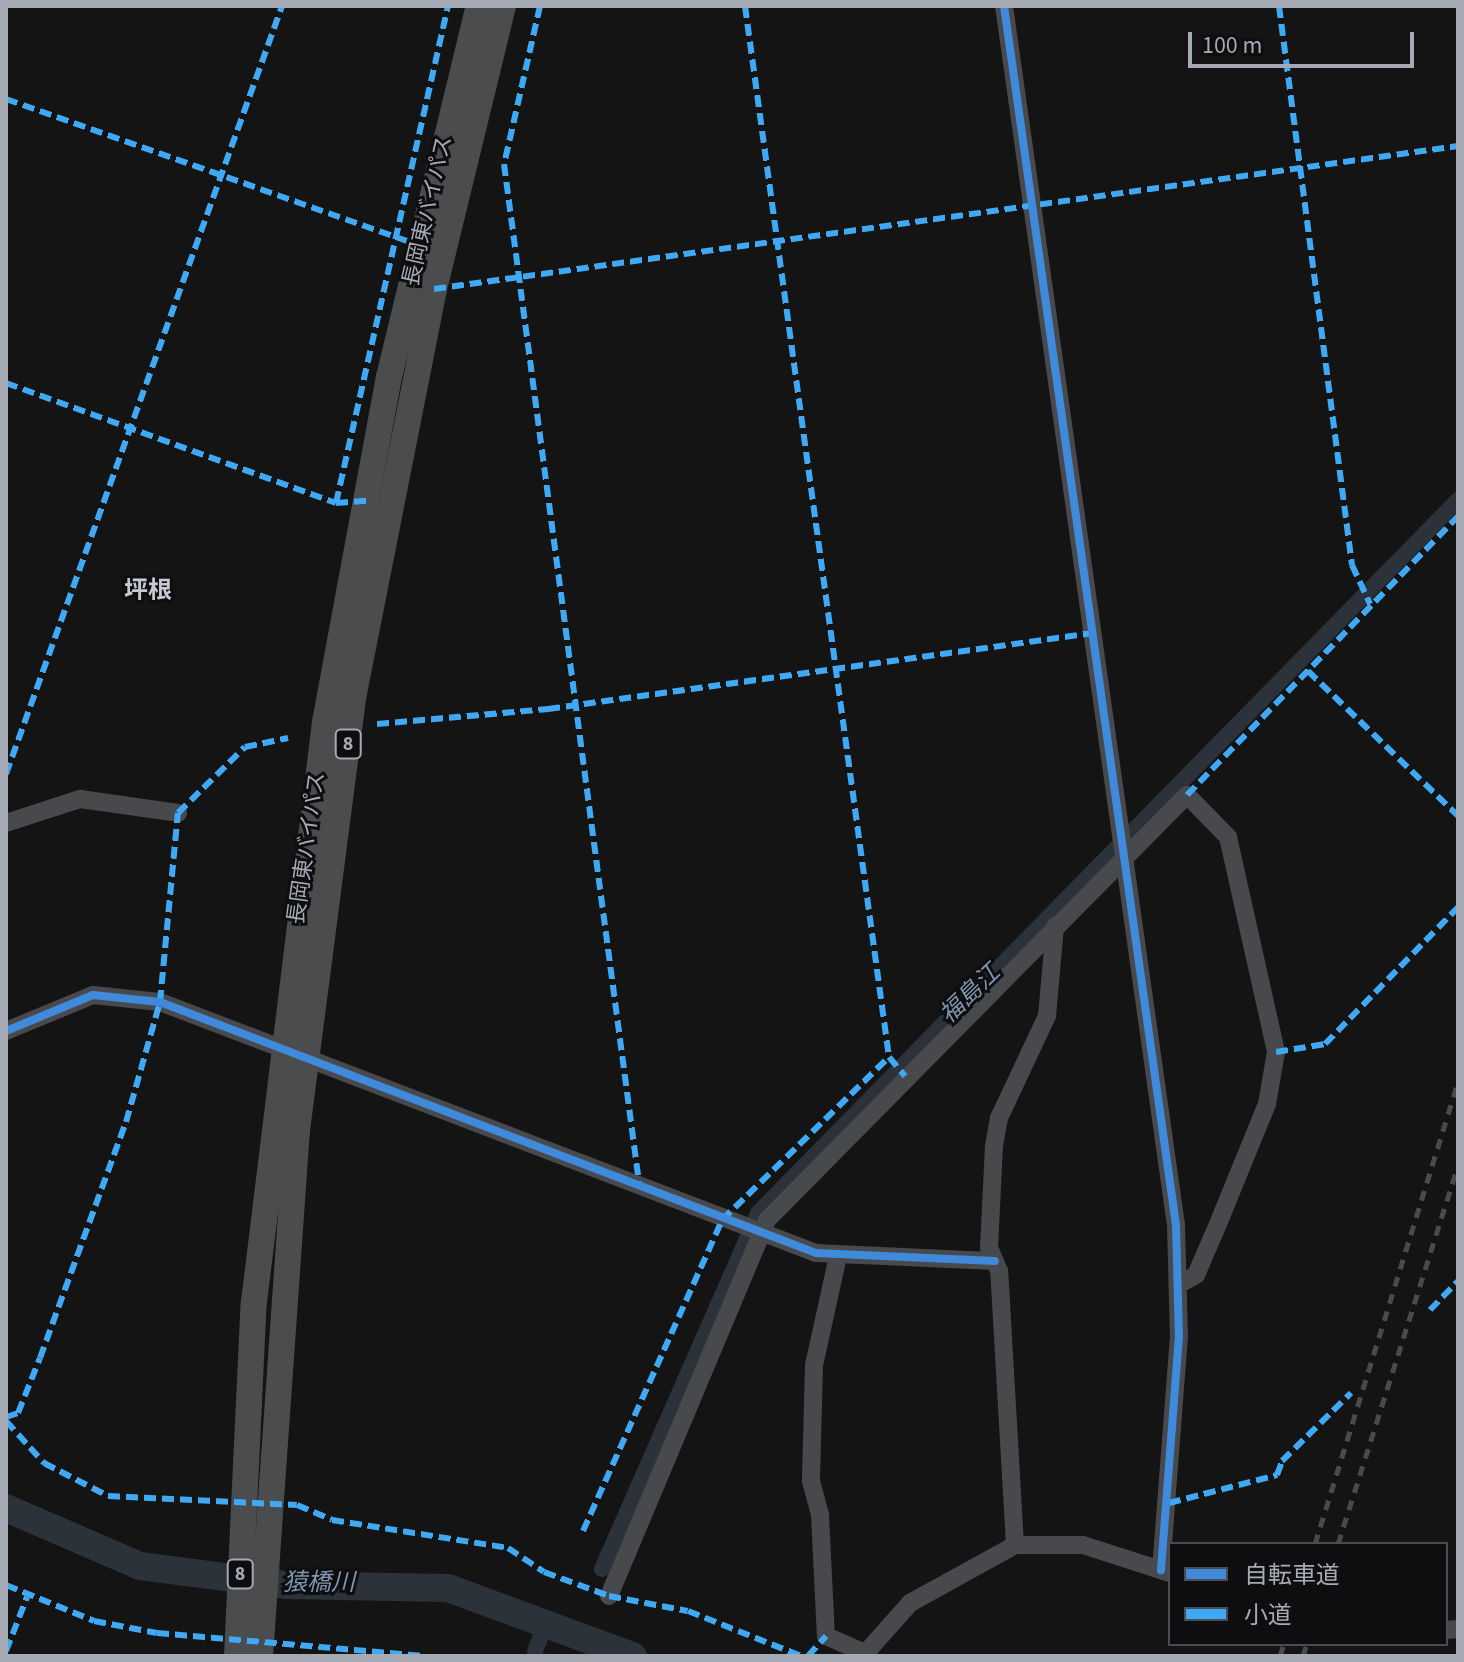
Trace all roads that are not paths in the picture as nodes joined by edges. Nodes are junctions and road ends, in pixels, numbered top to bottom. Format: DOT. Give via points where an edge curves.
graph roads {
  1 [pos="479,6"];
  2 [pos="503,6"];
  3 [pos="1004,6"];
  4 [pos="178,813"];
  5 [pos="6,823"];
  6 [pos="1124,858"];
  7 [pos="1055,926"];
  8 [pos="6,1031"];
  9 [pos="280,1048"];
  10 [pos="305,1060"];
  11 [pos="761,1232"];
  12 [pos="838,1256"];
  13 [pos="995,1261"];
  14 [pos="1180,1284"];
  15 [pos="255,1493"];
  16 [pos="1015,1545"];
  17 [pos="1166,1572"];
  18 [pos="609,1596"];
  19 [pos="864,1654"];
  20 [pos="237,1656"];
  21 [pos="260,1656"];
  1 -- 9 [label="highway, 長岡東バイパス / 8" via="389,377 325,722"];
  2 -- 10 [label="highway, 長岡東バイパス / 8" via="382,542"];
  3 -- 6 [label="street"];
  4 -- 5 [label="street" via="80,799"];
  6 -- 7 [label="street"];
  6 -- 14 [label="street"];
  6 -- 14 [label="street" via="1187,795 1228,837 1276,1052 1267,1104 1221,1217 1196,1275"];
  7 -- 11 [label="street"];
  7 -- 13 [label="street" via="1047,1016 999,1118 989,1233"];
  8 -- 9 [label="street" via="93,995 120,995 160,1002"];
  9 -- 10 [label="street"];
  9 -- 15 [label="highway, 長岡東バイパス / 8"];
  10 -- 11 [label="street"];
  10 -- 15 [label="highway, 長岡東バイパス / 8"];
  11 -- 12 [label="street"];
  11 -- 18 [label="street"];
  12 -- 13 [label="street"];
  12 -- 19 [label="street" via="814,1365 811,1481 820,1515 826,1636"];
  13 -- 16 [label="street"];
  14 -- 17 [label="street"];
  15 -- 20 [label="highway, 長岡東バイパス / 8"];
  15 -- 21 [label="highway, 長岡東バイパス / 8"];
  16 -- 17 [label="street" via="1083,1545"];
  16 -- 19 [label="street" via="910,1603"];
}
